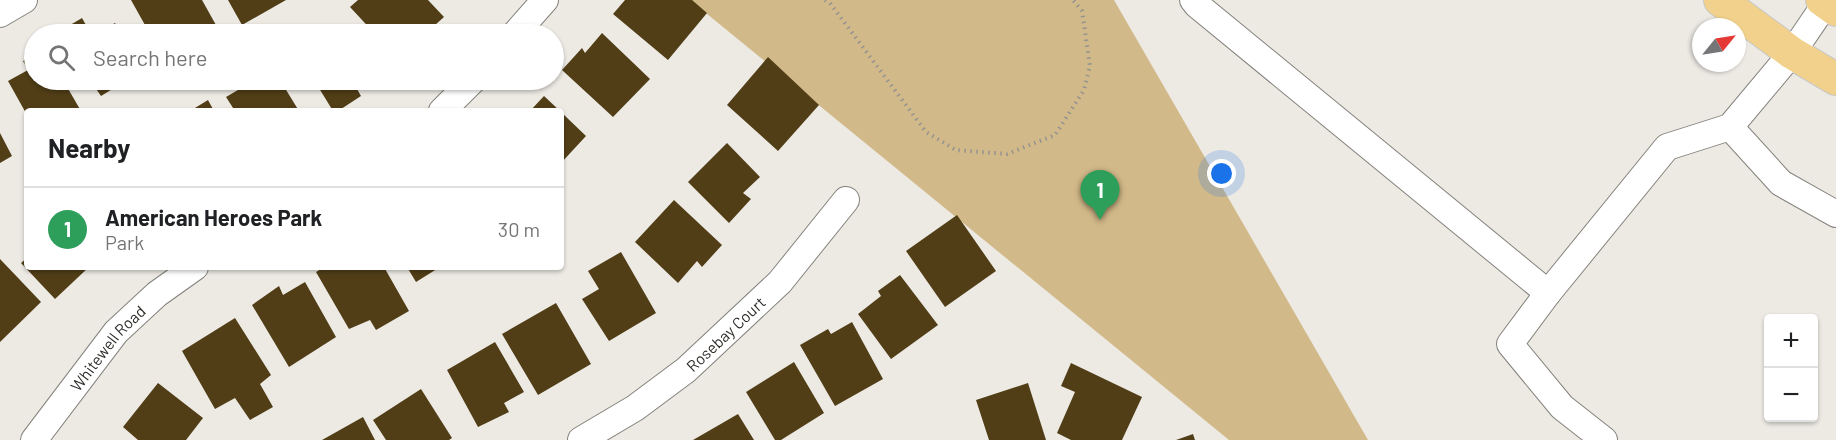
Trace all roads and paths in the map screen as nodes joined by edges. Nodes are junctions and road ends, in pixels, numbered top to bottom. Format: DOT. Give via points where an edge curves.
graph roads {
  1 [pos="24,0"];
  2 [pos="545,0"];
  3 [pos="825,0"];
  4 [pos="1073,0"];
  5 [pos="1193,0"];
  6 [pos="1720,0"];
  7 [pos="1828,3"];
  8 [pos="0,14"];
  9 [pos="524,24"];
  10 [pos="1791,53"];
  11 [pos="1836,79"];
  12 [pos="463,90"];
  13 [pos="445,108"];
  14 [pos="1730,126"];
  15 [pos="846,200"];
  16 [pos="1836,214"];
  17 [pos="191,270"];
  18 [pos="1548,293"];
  19 [pos="34,440"];
  20 [pos="581,440"];
  21 [pos="1604,440"];
  1 -- 8 [label="street"];
  2 -- 9 [label="street"];
  3 -- 4 [label="path" via="926,132 956,150 1007,154 1055,135 1084,90 1090,66 1082,11"];
  5 -- 18 [label="street"];
  6 -- 10 [label="main road"];
  7 -- 10 [label="street"];
  10 -- 11 [label="main road"];
  10 -- 14 [label="street"];
  12 -- 13 [label="street"];
  14 -- 16 [label="street" via="1781,183"];
  14 -- 18 [label="street" via="1667,147"];
  15 -- 20 [label="street, Rosebay Court" via="780,282 686,370 635,408"];
  17 -- 19 [label="street, Whitewell Road" via="157,294 116,332"];
  18 -- 21 [label="street" via="1510,344 1562,407"];
}
